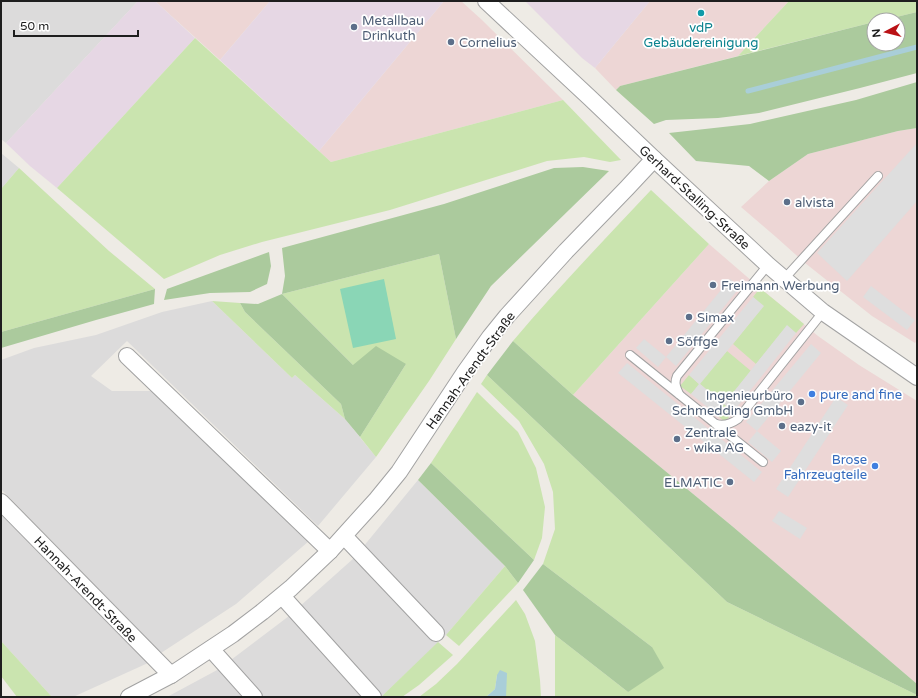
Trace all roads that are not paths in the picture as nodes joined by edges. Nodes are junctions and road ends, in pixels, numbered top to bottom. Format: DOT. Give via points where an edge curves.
graph roads {
  1 [pos="486,1"];
  2 [pos="654,159"];
  3 [pos="878,176"];
  4 [pos="768,265"];
  5 [pos="784,279"];
  6 [pos="823,312"];
  7 [pos="630,355"];
  8 [pos="127,356"];
  9 [pos="917,377"];
  10 [pos="679,395"];
  11 [pos="715,424"];
  12 [pos="763,462"];
  13 [pos="1,502"];
  14 [pos="344,536"];
  15 [pos="330,551"];
  16 [pos="282,596"];
  17 [pos="436,633"];
  18 [pos="211,649"];
  19 [pos="170,675"];
  20 [pos="129,697"];
  21 [pos="254,697"];
  22 [pos="373,697"];
  1 -- 2 [label="street, Gerhard-Stalling-Straße"];
  2 -- 4 [label="street, Gerhard-Stalling-Straße"];
  2 -- 14 [label="street, Hannah-Arendt-Straße" via="507,316 465,372 399,472"];
  3 -- 5 [label="lane"];
  4 -- 5 [label="street, Gerhard-Stalling-Straße"];
  4 -- 10 [label="lane" via="677,376 675,381"];
  5 -- 6 [label="street, Gerhard-Stalling-Straße"];
  6 -- 9 [label="street, Gerhard-Stalling-Straße"];
  6 -- 11 [label="lane" via="738,420 728,424"];
  7 -- 10 [label="lane"];
  8 -- 15 [label="street"];
  10 -- 11 [label="lane"];
  11 -- 12 [label="lane"];
  13 -- 19 [label="street, Hannah-Arendt-Straße"];
  14 -- 15 [label="street, Hannah-Arendt-Straße"];
  14 -- 17 [label="street"];
  15 -- 16 [label="street, Hannah-Arendt-Straße"];
  16 -- 18 [label="street, Hannah-Arendt-Straße"];
  16 -- 22 [label="street"];
  18 -- 19 [label="street, Hannah-Arendt-Straße"];
  18 -- 21 [label="street"];
  19 -- 20 [label="street, Hannah-Arendt-Straße"];
}
